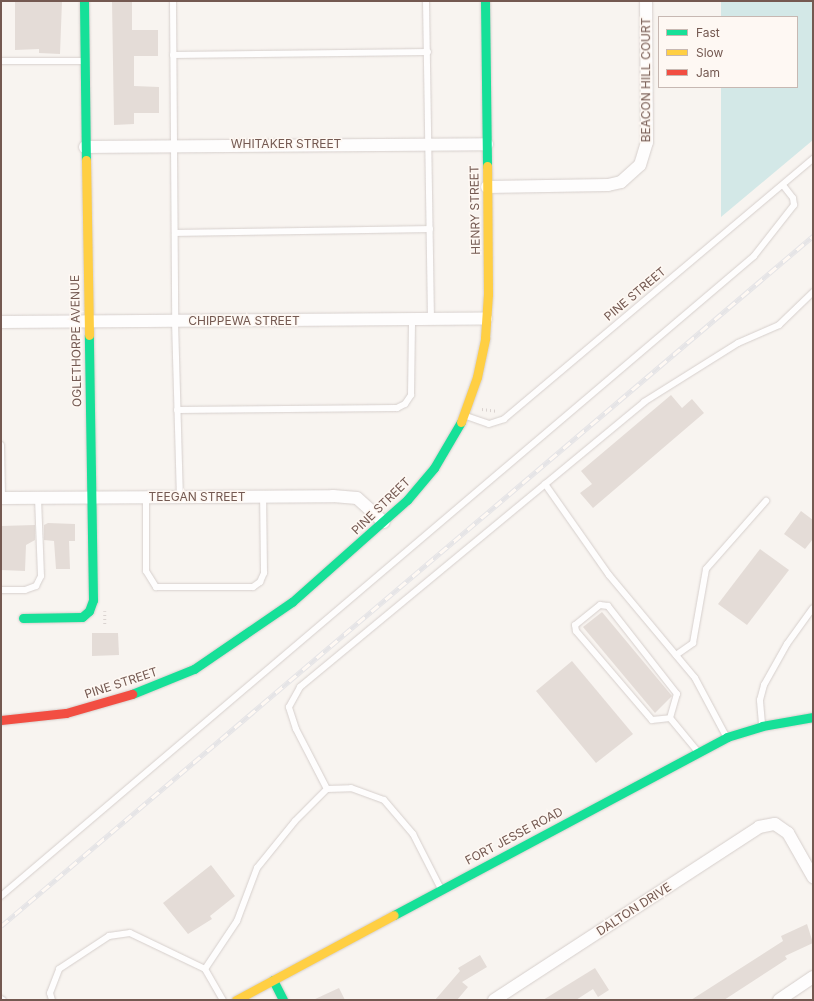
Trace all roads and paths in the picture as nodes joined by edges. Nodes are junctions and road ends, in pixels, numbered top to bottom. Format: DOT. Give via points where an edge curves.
graph roads {
  1 [pos="84,1"];
  2 [pos="173,1"];
  3 [pos="426,1"];
  4 [pos="484,1"];
  5 [pos="646,1"];
  6 [pos="428,52"];
  7 [pos="173,55"];
  8 [pos="1,61"];
  9 [pos="84,61"];
  10 [pos="429,144"];
  11 [pos="487,144"];
  12 [pos="174,145"];
  13 [pos="85,147"];
  14 [pos="813,159"];
  15 [pos="783,185"];
  16 [pos="487,187"];
  17 [pos="430,229"];
  18 [pos="176,233"];
  19 [pos="813,292"];
  20 [pos="431,318"];
  21 [pos="486,319"];
  22 [pos="412,320"];
  23 [pos="175,321"];
  24 [pos="1,322"];
  25 [pos="88,322"];
  26 [pos="177,410"];
  27 [pos="464,416"];
  28 [pos="1,445"];
  29 [pos="545,484"];
  30 [pos="263,496"];
  31 [pos="90,497"];
  32 [pos="146,497"];
  33 [pos="180,497"];
  34 [pos="2,498"];
  35 [pos="38,498"];
  36 [pos="766,501"];
  37 [pos="384,522"];
  38 [pos="1,590"];
  39 [pos="813,608"];
  40 [pos="23,618"];
  41 [pos="676,655"];
  42 [pos="813,717"];
  43 [pos="670,718"];
  44 [pos="1,720"];
  45 [pos="762,726"];
  46 [pos="727,737"];
  47 [pos="698,752"];
  48 [pos="327,789"];
  49 [pos="813,877"];
  50 [pos="441,889"];
  51 [pos="1,896"];
  52 [pos="205,970"];
  53 [pos="813,977"];
  54 [pos="273,980"];
  55 [pos="52,1000"];
  56 [pos="223,1000"];
  57 [pos="236,1000"];
  58 [pos="283,1000"];
  59 [pos="494,1000"];
  60 [pos="778,1000"];
  1 -- 9 [label="street, OGLETHORPE AVENUE"];
  2 -- 7 [label="lane"];
  3 -- 6 [label="lane"];
  4 -- 11 [label="street, HENRY STREET"];
  5 -- 16 [label="street, BEACON HILL COURT" via="648,142 640,166 620,182 608,186"];
  6 -- 7 [label="lane"];
  6 -- 10 [label="lane"];
  7 -- 12 [label="lane"];
  8 -- 9 [label="lane"];
  9 -- 13 [label="street, OGLETHORPE AVENUE"];
  10 -- 11 [label="street, WHITAKER STREET"];
  10 -- 12 [label="street, WHITAKER STREET"];
  10 -- 17 [label="lane"];
  11 -- 16 [label="street, HENRY STREET"];
  12 -- 13 [label="street, WHITAKER STREET"];
  12 -- 18 [label="lane"];
  13 -- 25 [label="street, OGLETHORPE AVENUE"];
  14 -- 15 [label="lane, PINE STREET"];
  15 -- 27 [label="lane, PINE STREET" via="504,419 489,424"];
  15 -- 51 [label="lane" via="793,198 794,205 754,256"];
  16 -- 21 [label="street, HENRY STREET"];
  17 -- 18 [label="lane"];
  17 -- 20 [label="lane"];
  18 -- 23 [label="lane"];
  19 -- 29 [label="lane" via="779,325 738,343 644,402"];
  20 -- 21 [label="street, CHIPPEWA STREET"];
  20 -- 22 [label="street, CHIPPEWA STREET"];
  21 -- 27 [label="street, HENRY STREET" via="477,378"];
  22 -- 23 [label="street, CHIPPEWA STREET"];
  22 -- 26 [label="lane" via="411,395 405,404 397,408"];
  23 -- 25 [label="street, CHIPPEWA STREET"];
  23 -- 26 [label="lane"];
  24 -- 25 [label="street, CHIPPEWA STREET"];
  25 -- 31 [label="street, OGLETHORPE AVENUE"];
  26 -- 33 [label="lane"];
  27 -- 37 [label="street, PINE STREET" via="434,468"];
  28 -- 34 [label="lane"];
  29 -- 41 [label="lane" via="609,574"];
  29 -- 48 [label="lane" via="300,688 289,708 296,729"];
  30 -- 32 [label="lane" via="264,573 260,582 246,587 156,587 146,570"];
  30 -- 33 [label="street, TEEGAN STREET"];
  30 -- 37 [label="street, TEEGAN STREET" via="358,498"];
  31 -- 32 [label="street, TEEGAN STREET"];
  31 -- 35 [label="street, TEEGAN STREET"];
  31 -- 40 [label="street, OGLETHORPE AVENUE" via="93,600 89,611 78,617"];
  32 -- 33 [label="street, TEEGAN STREET"];
  34 -- 35 [label="street, TEEGAN STREET"];
  35 -- 38 [label="lane" via="41,576 36,586 25,590"];
  36 -- 41 [label="lane" via="706,569 693,643"];
  37 -- 44 [label="street, PINE STREET" via="260,626 194,669 122,698 66,713"];
  39 -- 45 [label="lane" via="787,644 764,684 760,700"];
  41 -- 46 [label="lane" via="695,678"];
  42 -- 45 [label="street, FORT JESSE ROAD"];
  43 -- 43 [label="lane" via="652,720 576,631 575,625 600,605 608,606 676,694"];
  43 -- 47 [label="lane"];
  45 -- 46 [label="street, FORT JESSE ROAD"];
  46 -- 47 [label="street, FORT JESSE ROAD"];
  47 -- 50 [label="street, FORT JESSE ROAD"];
  48 -- 50 [label="lane" via="351,788 384,800 413,834"];
  48 -- 52 [label="lane" via="295,821 257,868 237,921"];
  49 -- 59 [label="street, DALTON DRIVE" via="788,833 776,825 759,827"];
  50 -- 54 [label="street, FORT JESSE ROAD"];
  52 -- 55 [label="lane" via="130,933 110,936 59,969 50,994"];
  52 -- 56 [label="lane"];
  53 -- 60 [label="street"];
  54 -- 57 [label="street, FORT JESSE ROAD"];
  54 -- 58 [label="street"];
}
